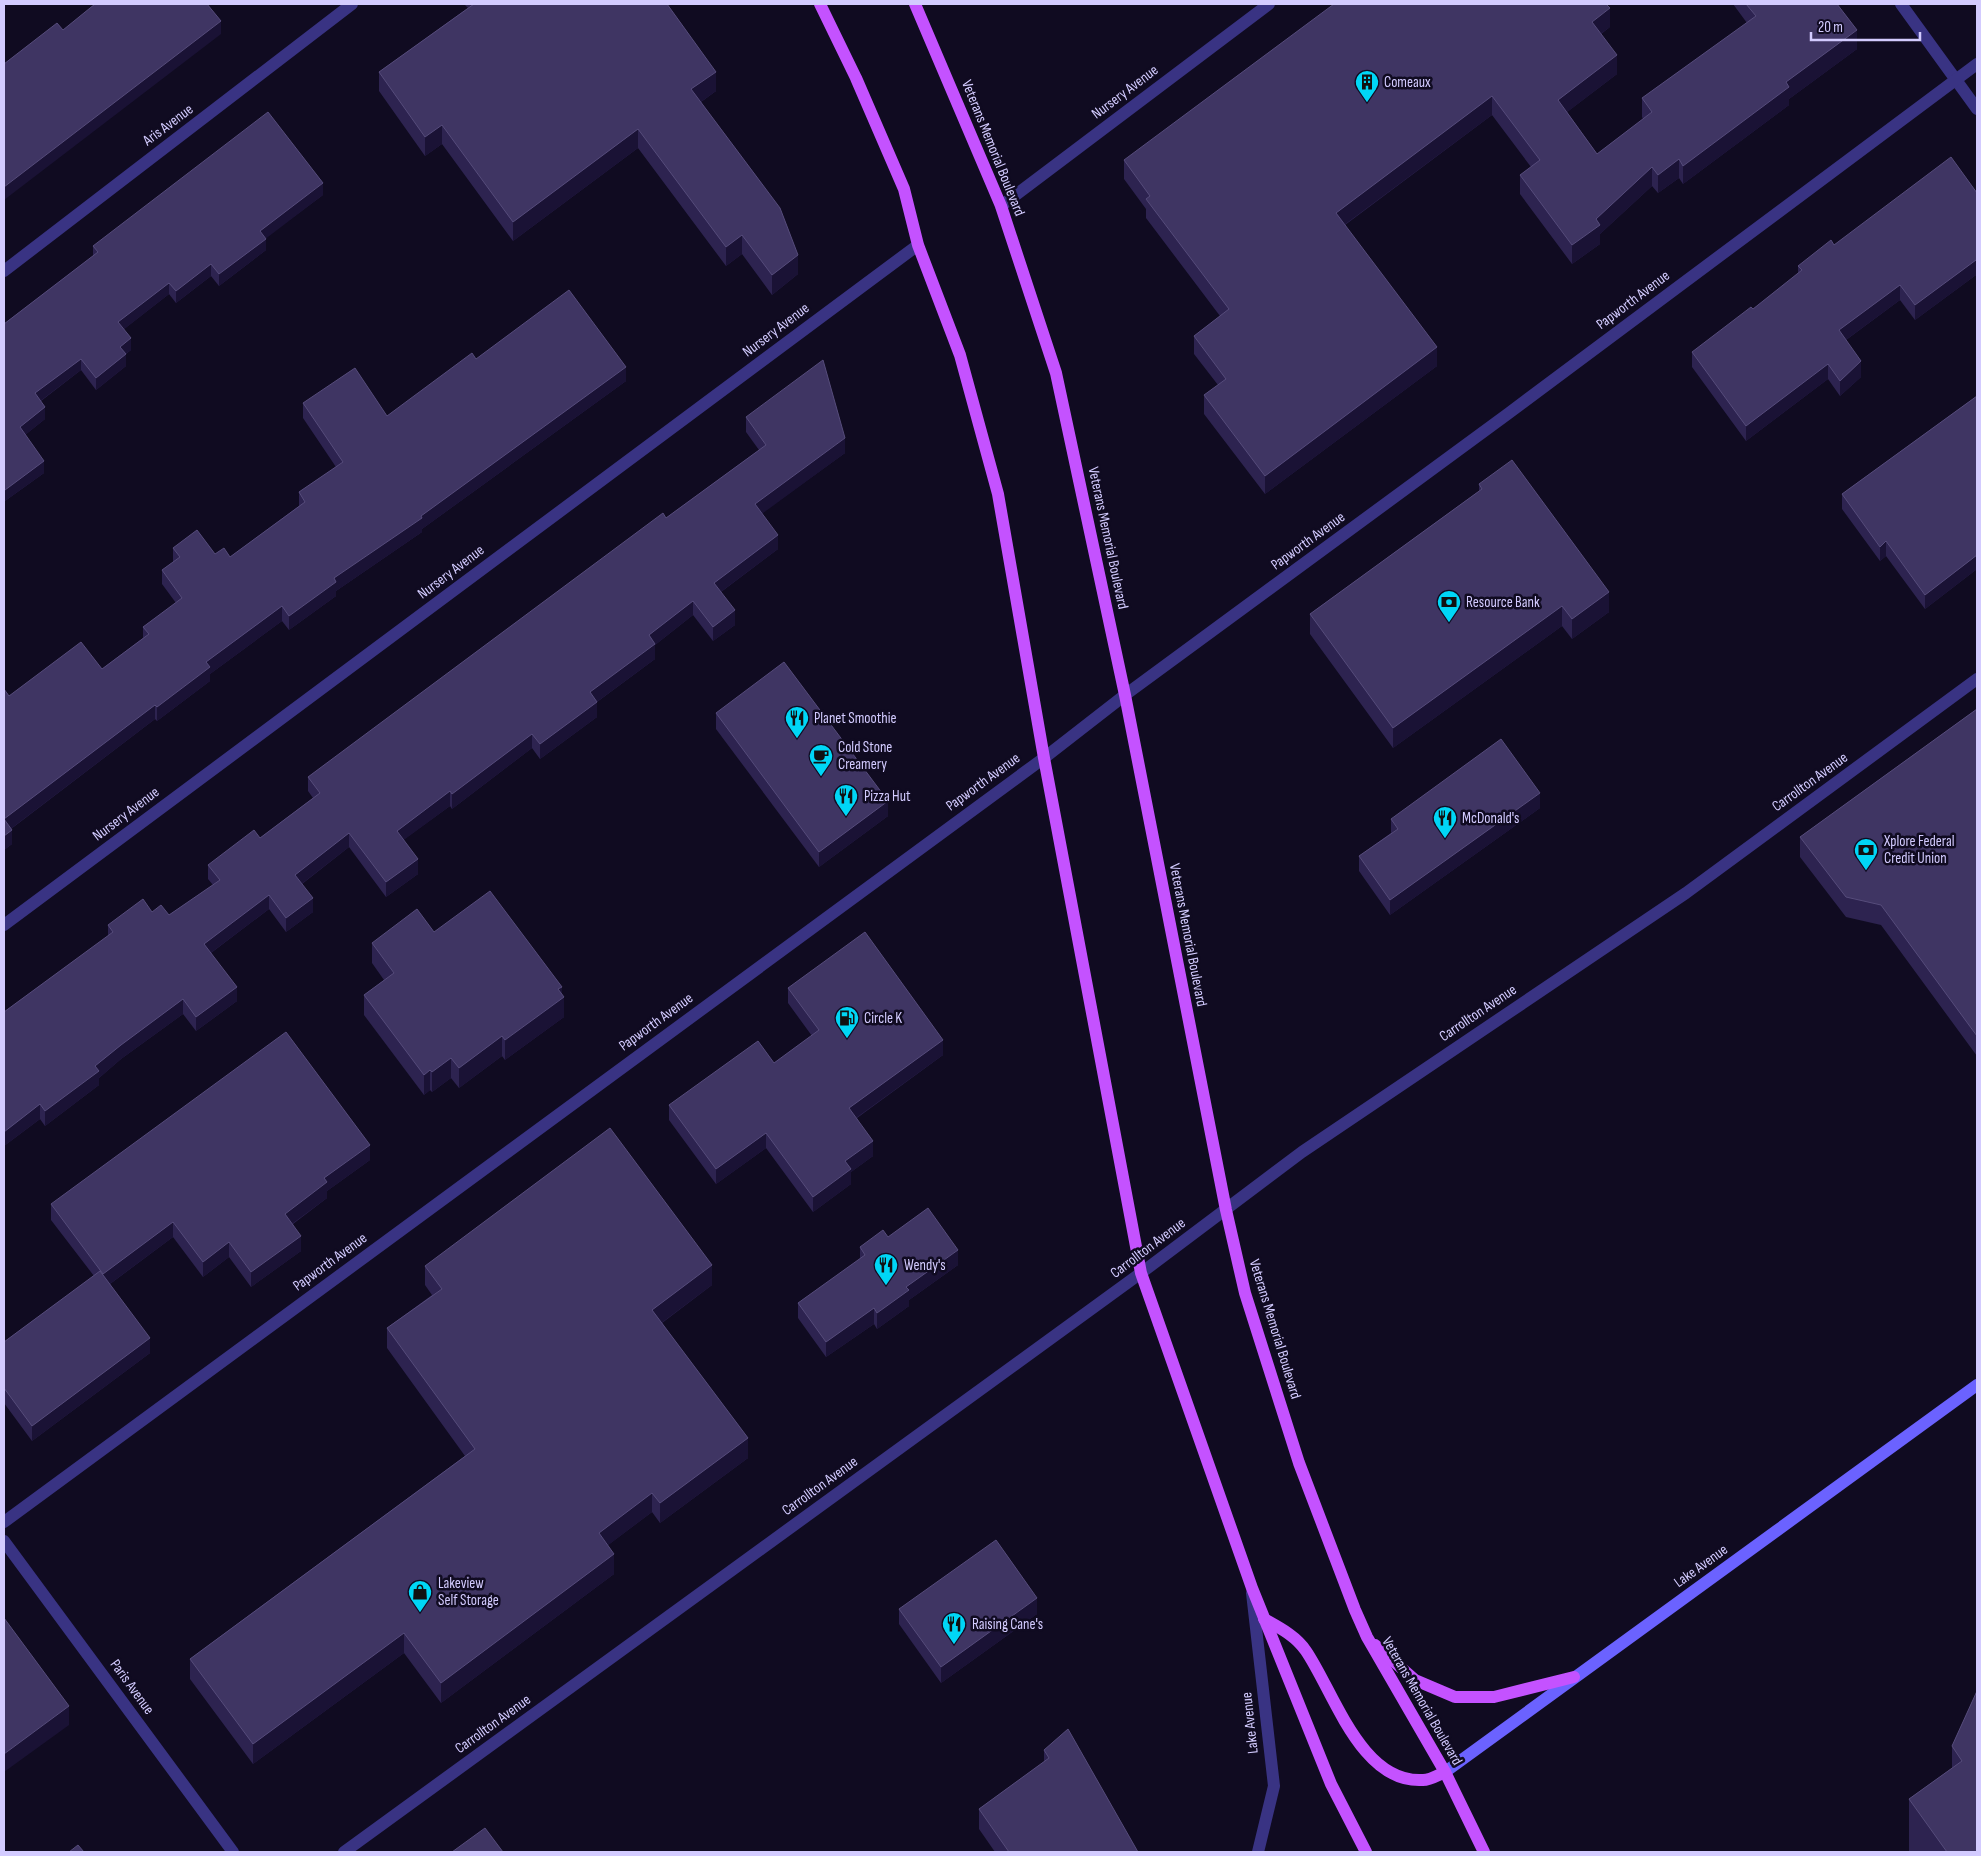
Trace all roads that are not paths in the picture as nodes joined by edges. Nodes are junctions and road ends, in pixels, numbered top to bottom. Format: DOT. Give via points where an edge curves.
graph roads {
  1 [pos="352,4"];
  2 [pos="820,4"];
  3 [pos="915,4"];
  4 [pos="1269,4"];
  5 [pos="1902,4"];
  6 [pos="1977,64"];
  7 [pos="1956,80"];
  8 [pos="1977,109"];
  9 [pos="1001,206"];
  10 [pos="918,244"];
  11 [pos="4,271"];
  12 [pos="1977,679"];
  13 [pos="1125,695"];
  14 [pos="1044,758"];
  15 [pos="4,925"];
  16 [pos="1226,1210"];
  17 [pos="1141,1274"];
  18 [pos="1977,1385"];
  19 [pos="4,1522"];
  20 [pos="4,1541"];
  21 [pos="1252,1588"];
  22 [pos="1264,1620"];
  23 [pos="1367,1638"];
  24 [pos="1574,1677"];
  25 [pos="1445,1772"];
  26 [pos="234,1852"];
  27 [pos="344,1852"];
  28 [pos="1258,1852"];
  29 [pos="1366,1852"];
  30 [pos="1484,1852"];
  1 -- 11 [label="street, Aris Avenue"];
  2 -- 10 [label="main road" via="904,189"];
  3 -- 9 [label="main road, Veterans Memorial Boulevard"];
  4 -- 9 [label="street, Nursery Avenue"];
  5 -- 7 [label="street"];
  6 -- 7 [label="street, Papworth Avenue"];
  7 -- 8 [label="street"];
  7 -- 13 [label="street, Papworth Avenue"];
  9 -- 13 [label="main road, Veterans Memorial Boulevard" via="1056,373"];
  10 -- 14 [label="main road" via="960,355 998,494"];
  10 -- 15 [label="street, Nursery Avenue"];
  12 -- 16 [label="street, Carrollton Avenue" via="1686,893 1302,1152"];
  13 -- 14 [label="street, Papworth Avenue"];
  13 -- 16 [label="main road, Veterans Memorial Boulevard"];
  14 -- 17 [label="main road"];
  14 -- 19 [label="street, Papworth Avenue"];
  16 -- 17 [label="street, Carrollton Avenue"];
  16 -- 23 [label="main road, Veterans Memorial Boulevard" via="1245,1294 1299,1463"];
  17 -- 21 [label="main road"];
  17 -- 27 [label="street, Carrollton Avenue"];
  18 -- 24 [label="street, Lake Avenue"];
  20 -- 26 [label="street, Paris Avenue"];
  21 -- 22 [label="main road"];
  21 -- 28 [label="street, Lake Avenue" via="1274,1786"];
  22 -- 25 [label="main road" via="1287,1632 1306,1650 1337,1709 1370,1756 1399,1777 1424,1780"];
  22 -- 29 [label="main road" via="1331,1784"];
  23 -- 24 [label="main road" via="1415,1680 1455,1697 1494,1697"];
  23 -- 25 [label="main road, Veterans Memorial Boulevard"];
  24 -- 25 [label="street, Lake Avenue"];
  25 -- 30 [label="main road, Veterans Memorial Boulevard"];
}
